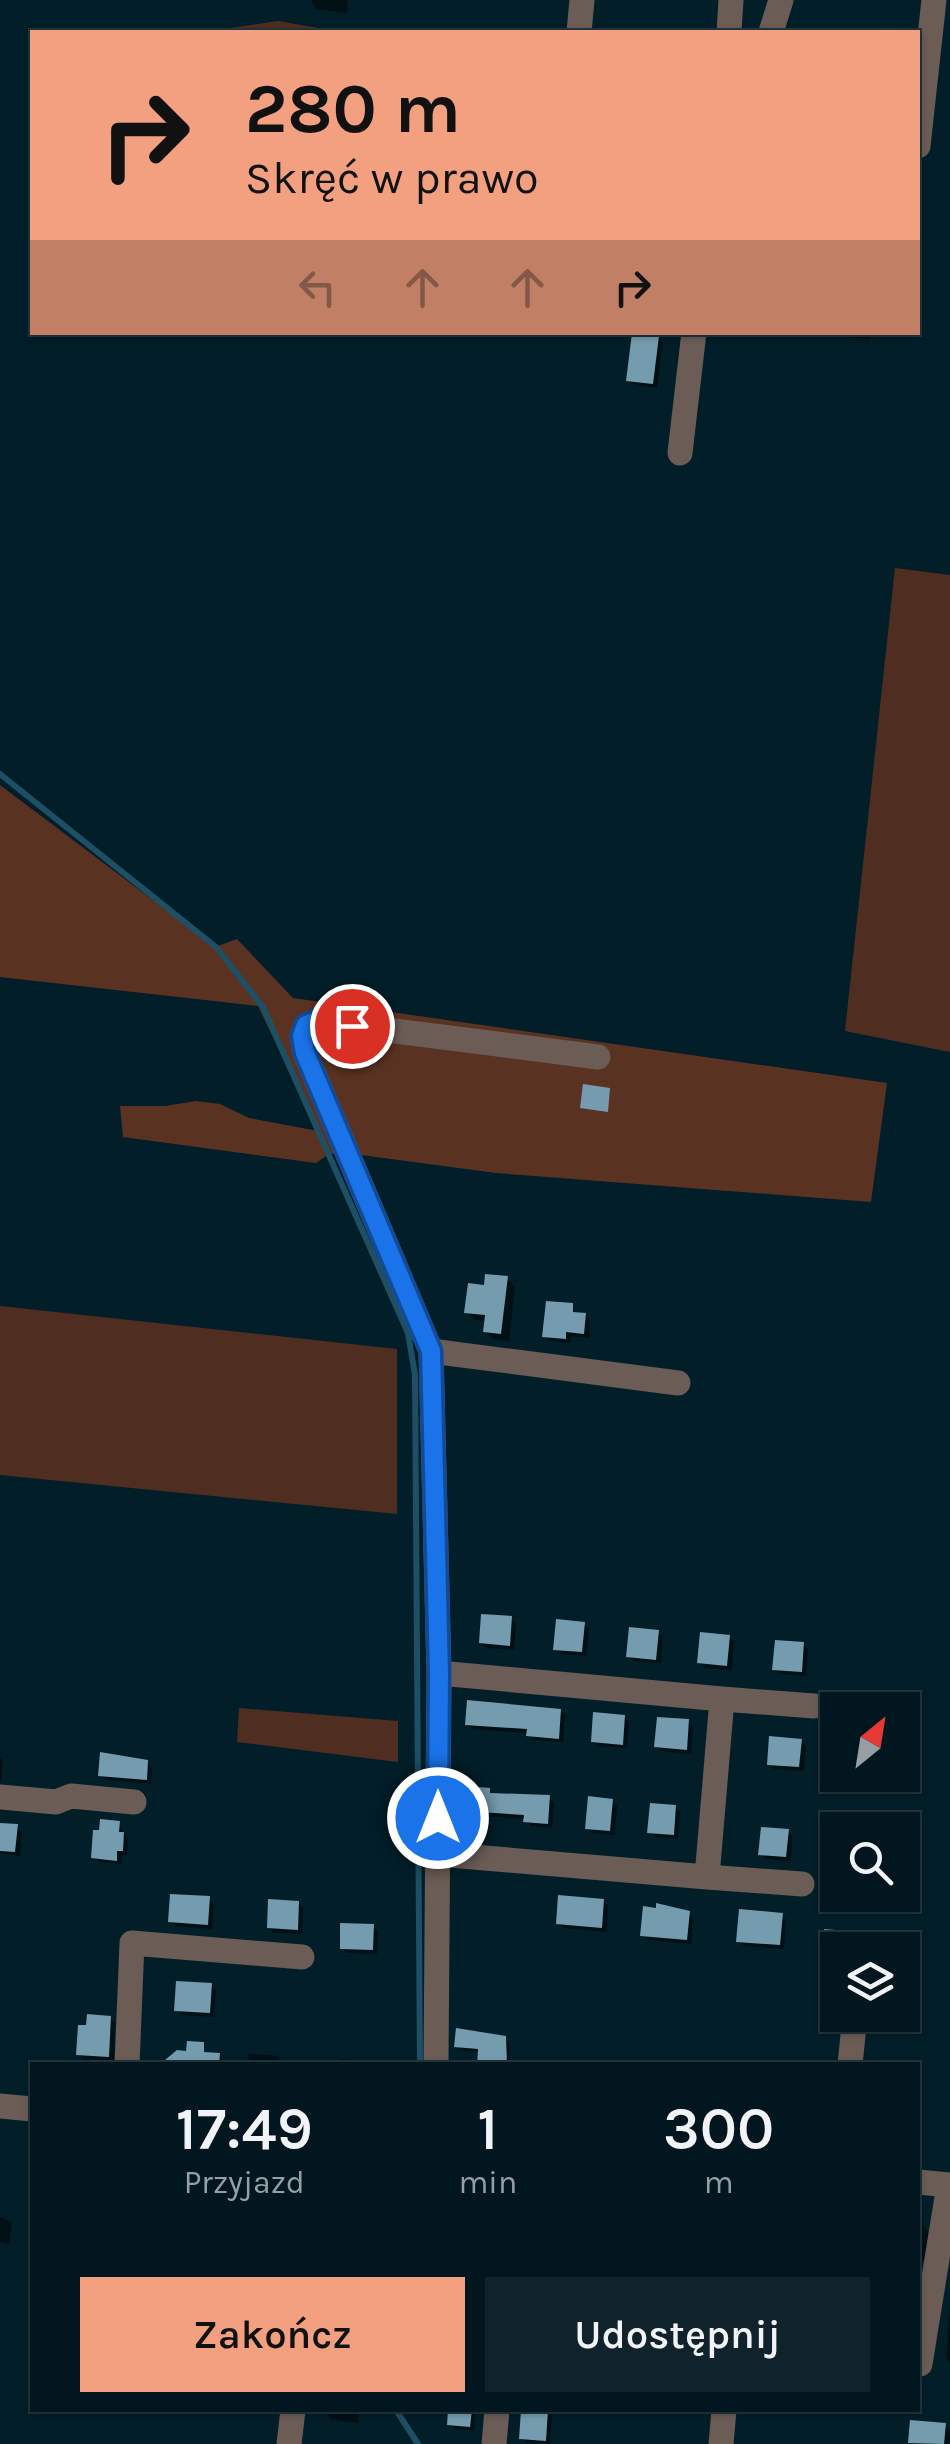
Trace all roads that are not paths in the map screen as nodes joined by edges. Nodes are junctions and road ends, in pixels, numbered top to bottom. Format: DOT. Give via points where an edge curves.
graph roads {
  1 [pos="582,0"];
  2 [pos="732,0"];
  3 [pos="781,0"];
  4 [pos="934,0"];
  5 [pos="578,30"];
  6 [pos="729,30"];
  7 [pos="771,30"];
  8 [pos="920,128"];
  9 [pos="694,335"];
  10 [pos="680,453"];
  11 [pos="598,1057"];
  12 [pos="431,1351"];
  13 [pos="678,1383"];
  14 [pos="439,1673"];
  15 [pos="722,1699"];
  16 [pos="814,1706"];
  17 [pos="0,1797"];
  18 [pos="134,1802"];
  19 [pos="438,1854"];
  20 [pos="707,1877"];
  21 [pos="802,1884"];
  22 [pos="302,1957"];
  23 [pos="853,2032"];
  24 [pos="127,2062"];
  25 [pos="436,2062"];
  26 [pos="850,2062"];
  27 [pos="0,2106"];
  28 [pos="30,2109"];
  29 [pos="920,2182"];
  30 [pos="949,2185"];
  31 [pos="920,2364"];
  32 [pos="292,2412"];
  33 [pos="497,2412"];
  34 [pos="724,2412"];
  35 [pos="289,2444"];
  36 [pos="494,2444"];
  37 [pos="721,2444"];
  1 -- 5 [label="street"];
  2 -- 6 [label="street"];
  3 -- 7 [label="street"];
  4 -- 8 [label="street"];
  9 -- 10 [label="street"];
  11 -- 12 [label="street" via="316,1021 306,1025 305,1053"];
  12 -- 13 [label="street"];
  12 -- 14 [label="street"];
  14 -- 15 [label="street"];
  14 -- 19 [label="street"];
  15 -- 16 [label="street"];
  15 -- 20 [label="street"];
  17 -- 18 [label="street"];
  19 -- 20 [label="street"];
  19 -- 25 [label="street"];
  20 -- 21 [label="street"];
  22 -- 24 [label="street" via="132,1943"];
  23 -- 26 [label="street"];
  27 -- 28 [label="street"];
  29 -- 30 [label="street"];
  30 -- 31 [label="street"];
  32 -- 35 [label="street"];
  33 -- 36 [label="street"];
  34 -- 37 [label="street"];
}
